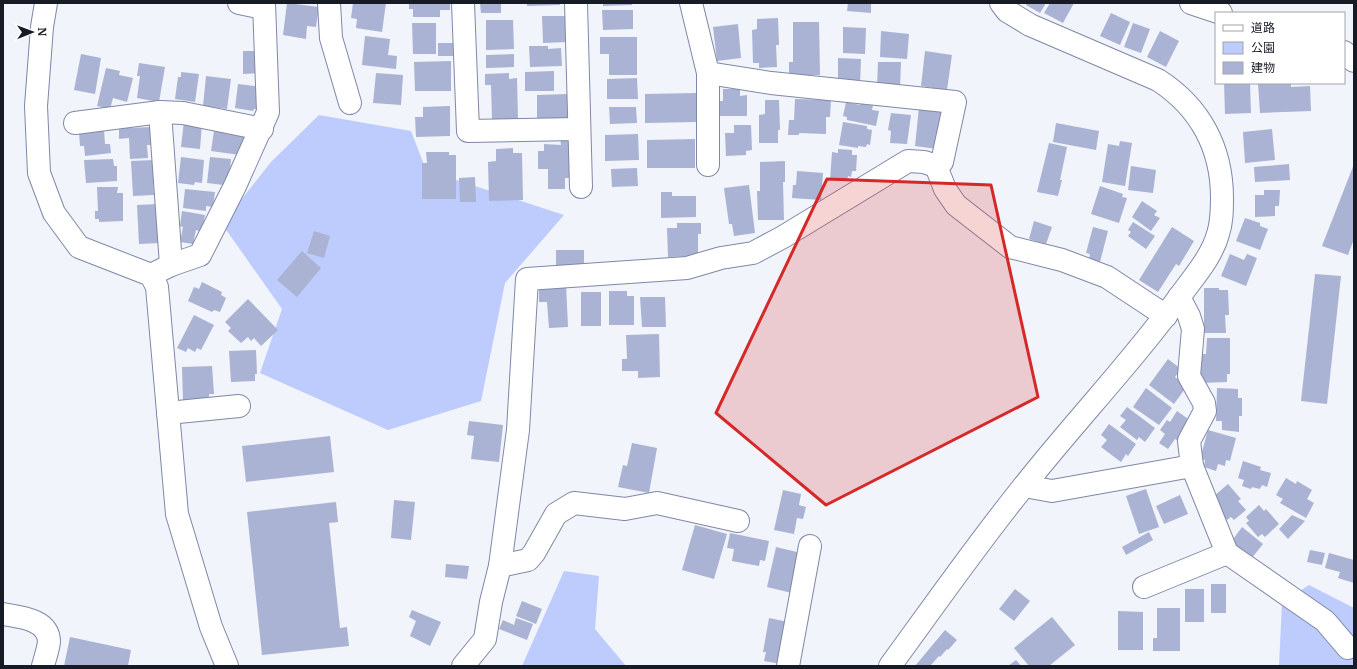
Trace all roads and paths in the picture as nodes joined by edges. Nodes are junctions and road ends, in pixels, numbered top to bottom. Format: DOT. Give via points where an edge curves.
graph roads {
  1 [pos="46,3"];
  2 [pos="239,3"];
  3 [pos="329,3"];
  4 [pos="463,3"];
  5 [pos="576,3"];
  6 [pos="691,3"];
  7 [pos="1001,3"];
  8 [pos="1191,3"];
  9 [pos="1233,3"];
  10 [pos="264,5"];
  11 [pos="1218,12"];
  12 [pos="1228,12"];
  13 [pos="1345,53"];
  14 [pos="1354,61"];
  15 [pos="708,73"];
  16 [pos="350,103"];
  17 [pos="160,112"];
  18 [pos="75,122"];
  19 [pos="262,129"];
  20 [pos="578,129"];
  21 [pos="708,165"];
  22 [pos="936,166"];
  23 [pos="580,187"];
  24 [pos="171,265"];
  25 [pos="151,275"];
  26 [pos="1179,297"];
  27 [pos="1166,316"];
  28 [pos="239,406"];
  29 [pos="168,413"];
  30 [pos="1192,466"];
  31 [pos="1024,486"];
  32 [pos="738,521"];
  33 [pos="810,546"];
  34 [pos="1227,553"];
  35 [pos="500,566"];
  36 [pos="1144,587"];
  37 [pos="3,614"];
  38 [pos="1348,648"];
  39 [pos="43,666"];
  40 [pos="227,666"];
  41 [pos="463,666"];
  42 [pos="788,666"];
  43 [pos="890,666"];
  1 -- 25 [label="street" via="36,106 40,173 54,213 79,247"];
  2 -- 10 [label="street"];
  3 -- 16 [label="street" via="331,38"];
  4 -- 20 [label="street" via="468,131"];
  5 -- 20 [label="street"];
  6 -- 15 [label="street"];
  7 -- 26 [label="street" via="1007,11 1030,25 1158,80 1184,101 1206,130 1220,165 1222,212 1219,232 1212,250"];
  8 -- 11 [label="street"];
  9 -- 12 [label="street"];
  10 -- 19 [label="street" via="268,112"];
  13 -- 14 [label="street"];
  15 -- 21 [label="street"];
  15 -- 22 [label="street" via="771,83 955,102 942,162"];
  17 -- 18 [label="street"];
  17 -- 19 [label="street" via="184,113"];
  17 -- 24 [label="street"];
  19 -- 24 [label="street" via="200,255"];
  20 -- 23 [label="street"];
  22 -- 27 [label="street" via="945,189 956,205 1010,247 1062,260 1107,277"];
  22 -- 35 [label="street" via="908,161 753,253 721,258 687,268 527,279 518,430"];
  24 -- 25 [label="street"];
  25 -- 29 [label="street" via="157,287"];
  26 -- 27 [label="street"];
  26 -- 30 [label="street" via="1193,330 1189,376 1204,403 1205,411 1188,441"];
  27 -- 31 [label="street"];
  28 -- 29 [label="street"];
  29 -- 40 [label="street" via="177,514 211,628"];
  30 -- 31 [label="street" via="1052,491"];
  30 -- 34 [label="street"];
  31 -- 43 [label="street"];
  32 -- 35 [label="street" via="656,503 625,509 574,503 556,514 528,560"];
  33 -- 42 [label="street"];
  34 -- 36 [label="street"];
  34 -- 38 [label="street" via="1325,621"];
  35 -- 41 [label="street" via="485,639"];
  37 -- 39 [label="street" via="34,620 46,630 49,641"];
}
